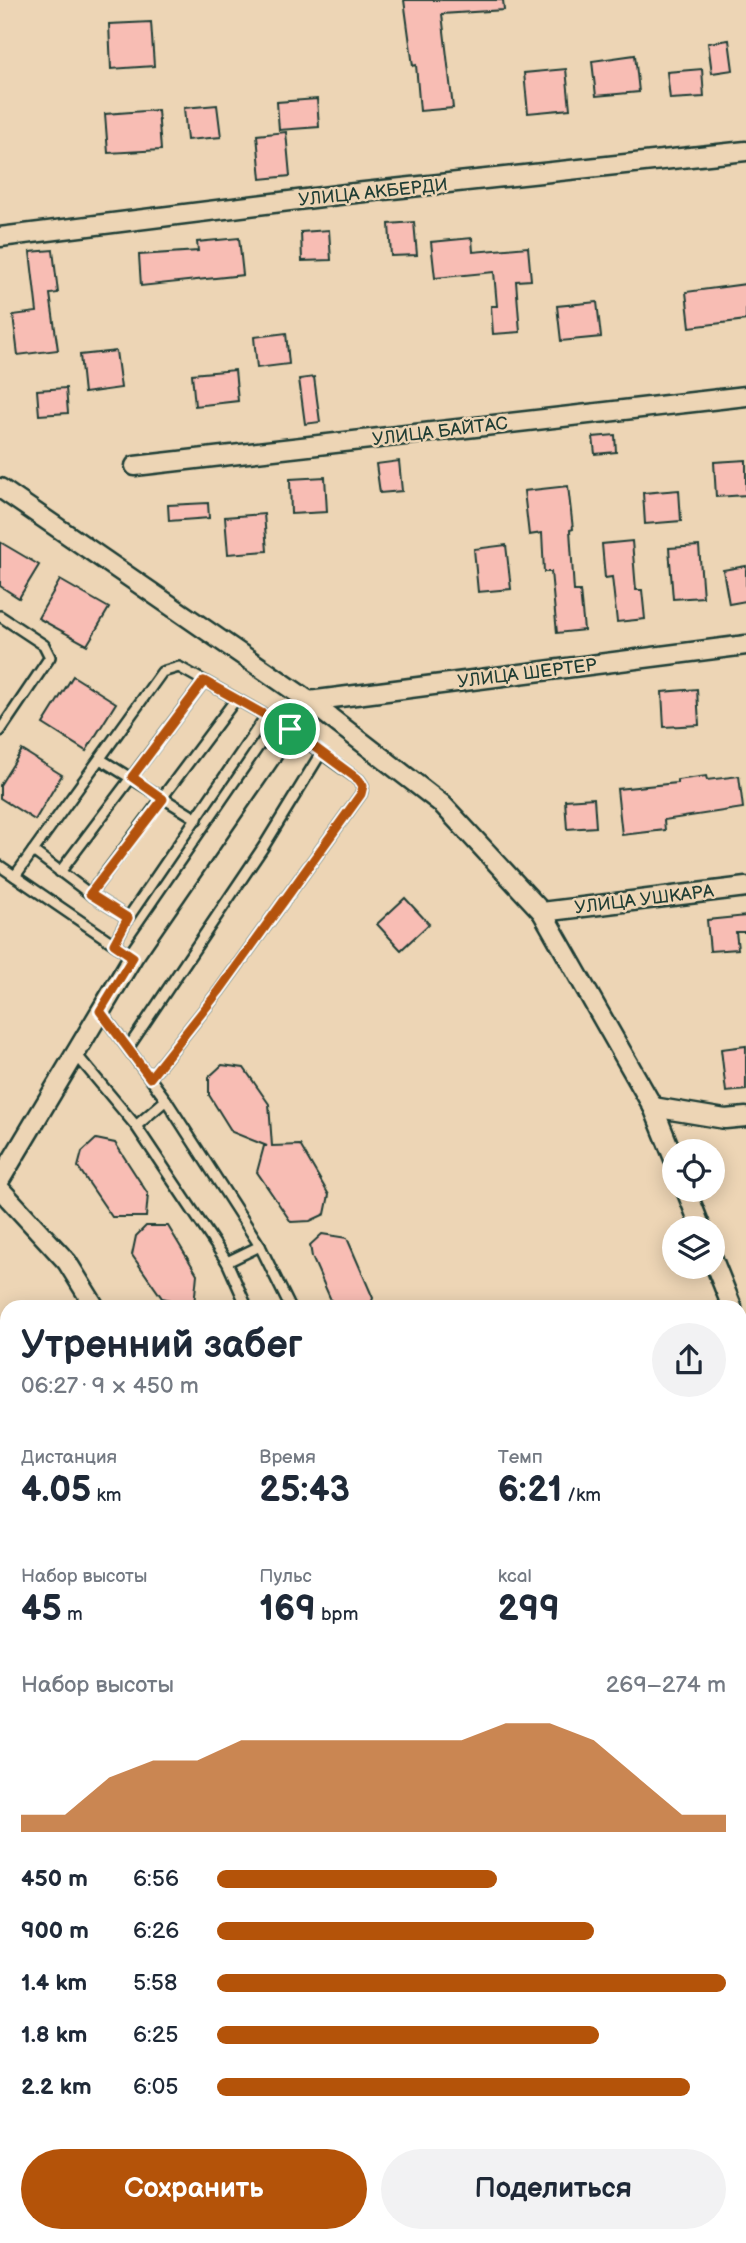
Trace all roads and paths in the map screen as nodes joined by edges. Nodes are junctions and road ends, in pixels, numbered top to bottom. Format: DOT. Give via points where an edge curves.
graph roads {
  1 [pos="746,151"];
  2 [pos="0,237"];
  3 [pos="746,396"];
  4 [pos="135,466"];
  5 [pos="0,488"];
  6 [pos="0,616"];
  7 [pos="746,645"];
  8 [pos="204,681"];
  9 [pos="236,699"];
  10 [pos="309,701"];
  11 [pos="266,716"];
  12 [pos="290,729"];
  13 [pos="0,731"];
  14 [pos="321,753"];
  15 [pos="100,759"];
  16 [pos="132,777"];
  17 [pos="163,799"];
  18 [pos="197,819"];
  19 [pos="33,851"];
  20 [pos="0,866"];
  21 [pos="60,872"];
  22 [pos="15,876"];
  23 [pos="746,887"];
  24 [pos="90,894"];
  25 [pos="542,912"];
  26 [pos="128,918"];
  27 [pos="114,944"];
  28 [pos="133,957"];
  29 [pos="100,1011"];
  30 [pos="128,1048"];
  31 [pos="75,1053"];
  32 [pos="150,1078"];
  33 [pos="166,1100"];
  34 [pos="653,1107"];
  35 [pos="746,1117"];
  36 [pos="136,1126"];
  37 [pos="666,1139"];
  38 [pos="0,1180"];
  39 [pos="0,1189"];
  40 [pos="260,1246"];
  41 [pos="227,1262"];
  42 [pos="721,1279"];
  43 [pos="91,1300"];
  44 [pos="244,1300"];
  45 [pos="286,1300"];
  46 [pos="729,1300"];
  1 -- 2 [label="street, УЛИЦА АКБЕРДИ"];
  3 -- 4 [label="street, УЛИЦА БАЙТАС"];
  5 -- 10 [label="street"];
  6 -- 13 [label="lane" via="44,645 50,657"];
  7 -- 10 [label="street, УЛИЦА ШЕРТЕР"];
  8 -- 9 [label="lane"];
  8 -- 15 [label="lane" via="179,667 162,672"];
  8 -- 16 [label="lane"];
  9 -- 11 [label="lane"];
  9 -- 17 [label="lane"];
  10 -- 12 [label="street"];
  10 -- 25 [label="street" via="442,804"];
  11 -- 12 [label="lane"];
  11 -- 18 [label="lane"];
  12 -- 14 [label="lane"];
  12 -- 28 [label="street"];
  14 -- 30 [label="lane"];
  14 -- 32 [label="lane" via="359,780 361,794 219,991"];
  15 -- 16 [label="lane"];
  15 -- 19 [label="lane"];
  16 -- 17 [label="lane"];
  16 -- 21 [label="lane"];
  17 -- 18 [label="lane"];
  17 -- 24 [label="lane"];
  18 -- 26 [label="lane"];
  19 -- 21 [label="lane"];
  19 -- 22 [label="lane"];
  20 -- 22 [label="lane"];
  21 -- 24 [label="lane"];
  22 -- 27 [label="lane"];
  23 -- 25 [label="street, УЛИЦА УШКАРА"];
  24 -- 26 [label="lane"];
  25 -- 34 [label="street"];
  26 -- 27 [label="lane"];
  27 -- 28 [label="lane"];
  28 -- 29 [label="street"];
  29 -- 30 [label="lane"];
  29 -- 31 [label="street"];
  30 -- 32 [label="lane"];
  31 -- 36 [label="lane"];
  31 -- 38 [label="street"];
  32 -- 33 [label="lane"];
  33 -- 36 [label="lane"];
  33 -- 40 [label="lane"];
  34 -- 35 [label="street" via="724,1119"];
  34 -- 37 [label="street"];
  36 -- 41 [label="lane"];
  39 -- 43 [label="street" via="67,1262"];
  40 -- 41 [label="lane"];
  40 -- 45 [label="lane"];
  41 -- 44 [label="lane"];
  42 -- 46 [label="street"];
}
